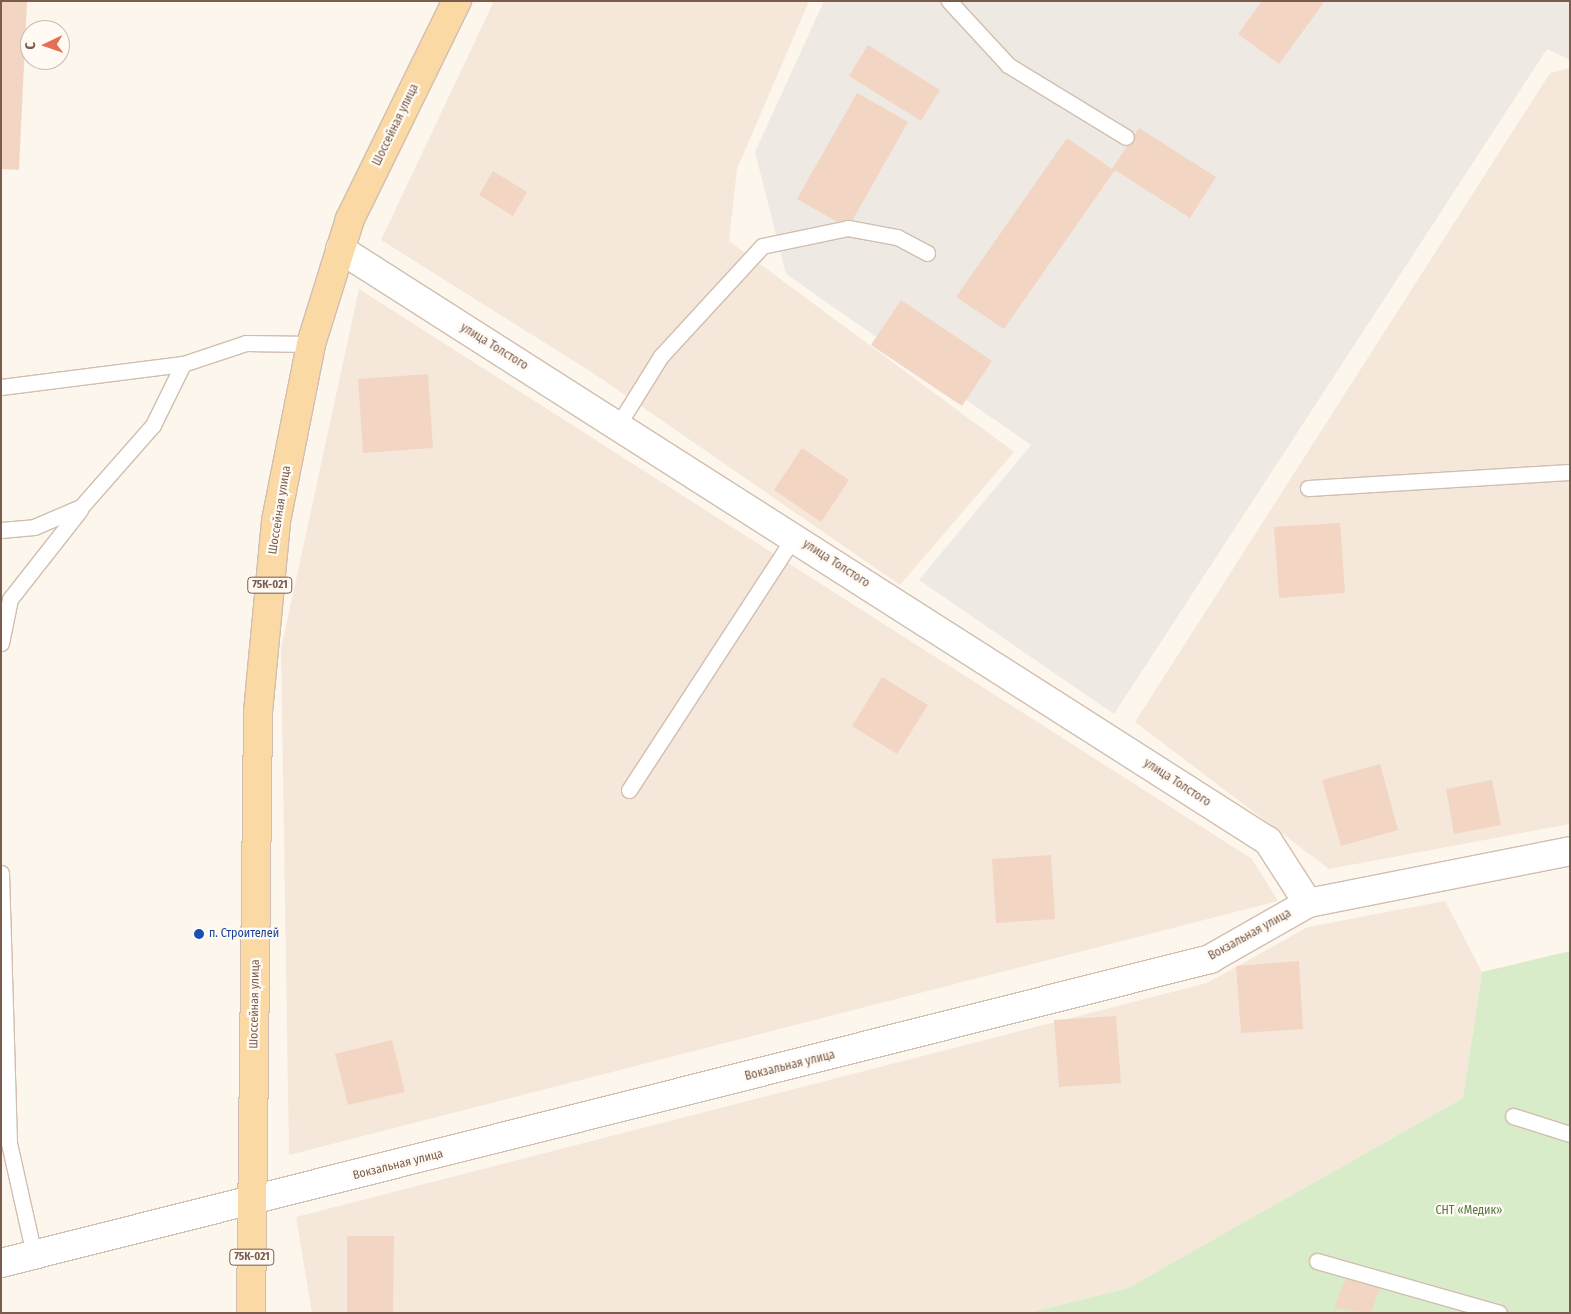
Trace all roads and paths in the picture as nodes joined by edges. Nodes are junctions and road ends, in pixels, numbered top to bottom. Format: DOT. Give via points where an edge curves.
graph roads {
  1 [pos="457,1"];
  2 [pos="949,1"];
  3 [pos="1126,137"];
  4 [pos="340,249"];
  5 [pos="927,253"];
  6 [pos="311,344"];
  7 [pos="183,364"];
  8 [pos="1,387"];
  9 [pos="618,424"];
  10 [pos="1570,472"];
  11 [pos="1308,488"];
  12 [pos="81,507"];
  13 [pos="1,530"];
  14 [pos="794,537"];
  15 [pos="1,644"];
  16 [pos="629,790"];
  17 [pos="1570,851"];
  18 [pos="1,873"];
  19 [pos="1308,903"];
  20 [pos="1513,1116"];
  21 [pos="1570,1134"];
  22 [pos="253,1202"];
  23 [pos="34,1255"];
  24 [pos="1317,1261"];
  25 [pos="1,1263"];
  26 [pos="251,1313"];
  27 [pos="1499,1313"];
  1 -- 4 [label="main road, Шоссейная улица / 75К-021" via="350,219"];
  2 -- 3 [label="lane" via="1008,65"];
  4 -- 6 [label="main road, Шоссейная улица / 75К-021"];
  4 -- 9 [label="street, улица Толстого"];
  5 -- 9 [label="lane" via="897,237 848,228 762,246 661,356"];
  6 -- 7 [label="lane" via="246,344"];
  6 -- 22 [label="main road, Шоссейная улица / 75К-021" via="276,521 258,712"];
  7 -- 8 [label="lane"];
  7 -- 12 [label="lane" via="153,425"];
  9 -- 14 [label="street, улица Толстого"];
  10 -- 11 [label="lane"];
  12 -- 13 [label="lane" via="34,527"];
  12 -- 15 [label="lane" via="10,599"];
  14 -- 16 [label="lane"];
  14 -- 19 [label="street, улица Толстого" via="1268,841"];
  17 -- 19 [label="street, Вокзальная улица"];
  18 -- 23 [label="lane" via="10,1143"];
  19 -- 22 [label="street, Вокзальная улица" via="1210,960"];
  20 -- 21 [label="lane"];
  22 -- 23 [label="street, Вокзальная улица"];
  22 -- 26 [label="main road, 75К-021"];
  23 -- 25 [label="street, Вокзальная улица"];
  24 -- 27 [label="lane"];
}
